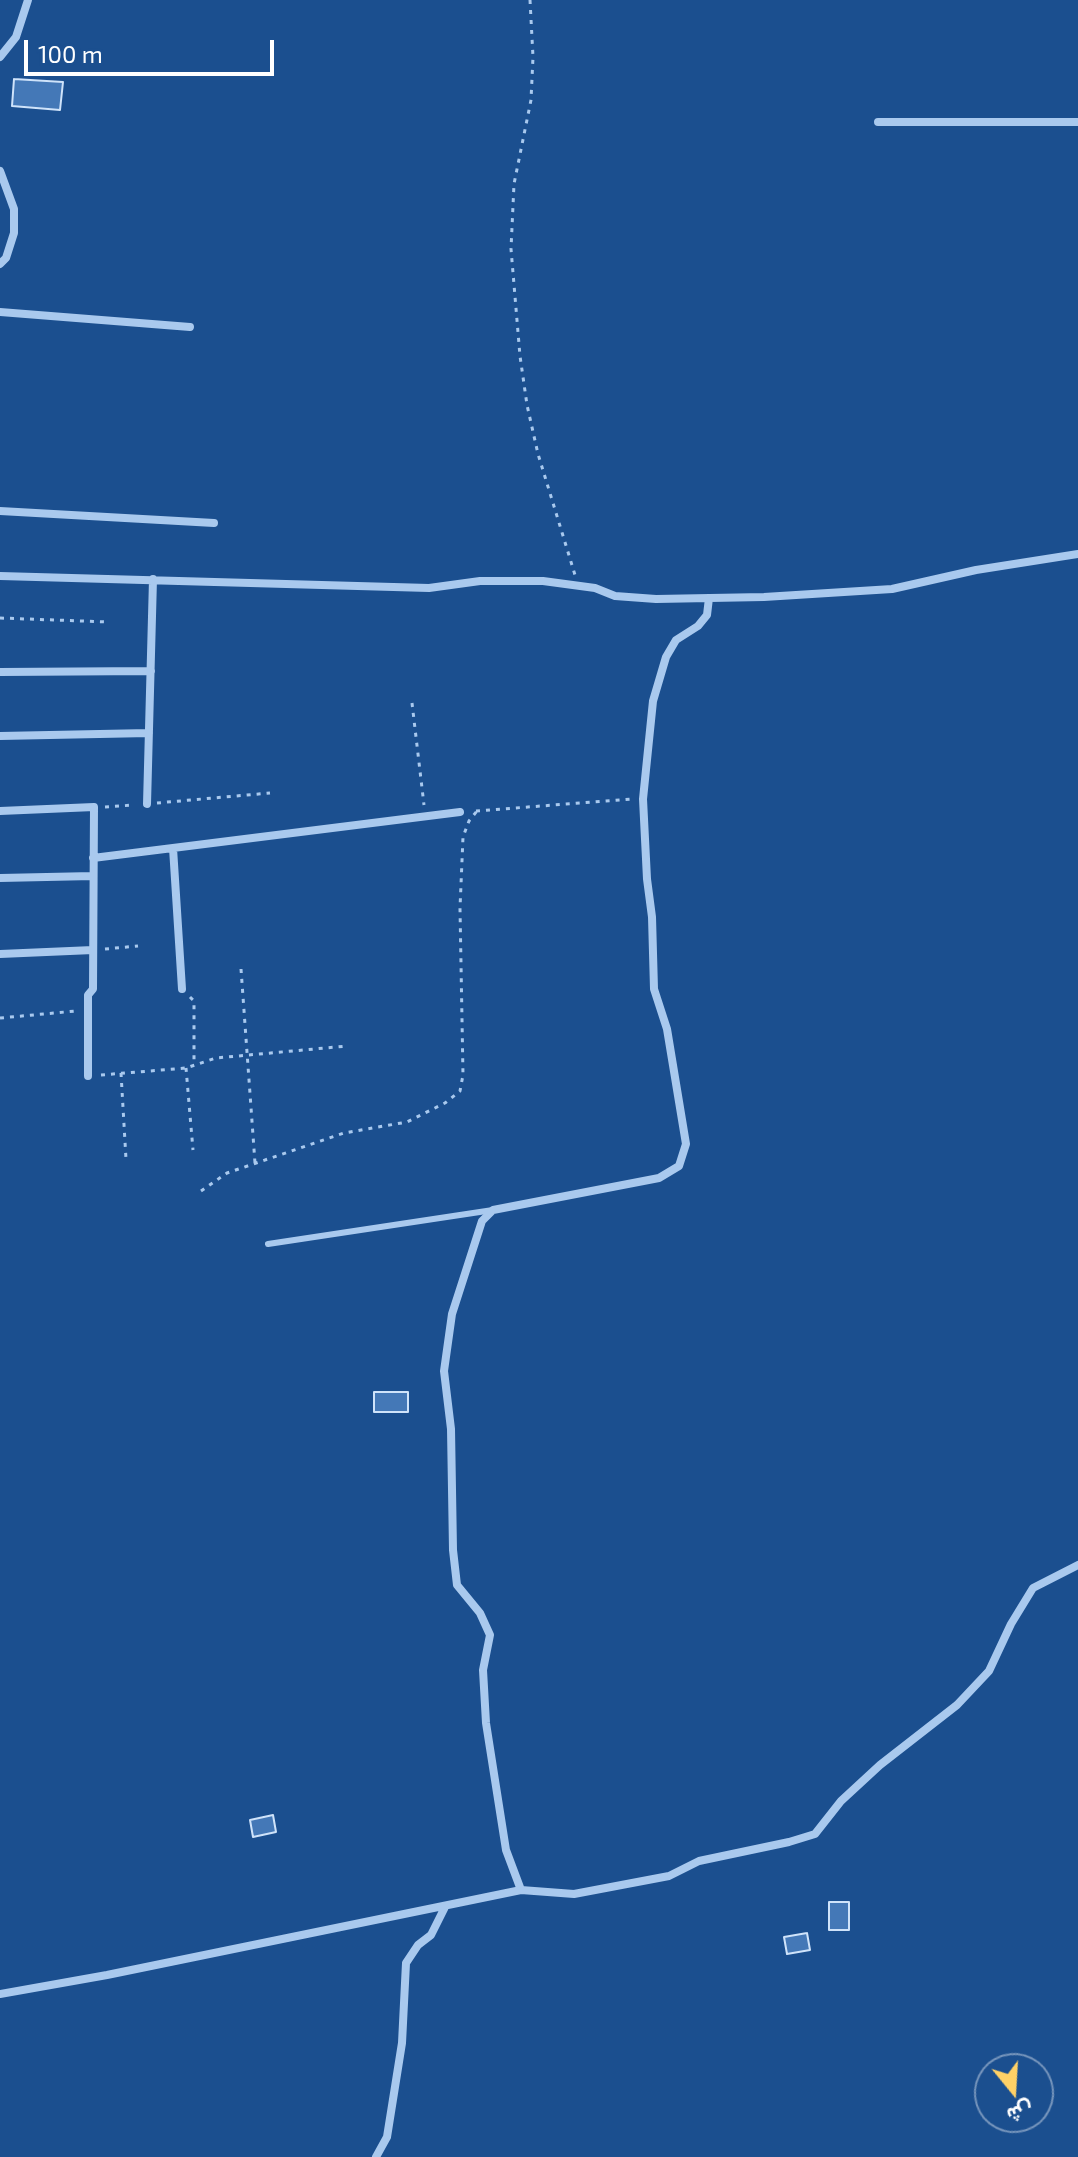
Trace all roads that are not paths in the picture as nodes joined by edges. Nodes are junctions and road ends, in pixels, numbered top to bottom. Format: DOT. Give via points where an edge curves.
graph roads {
  1 [pos="28,0"];
  2 [pos="0,57"];
  3 [pos="878,122"];
  4 [pos="1078,122"];
  5 [pos="0,171"];
  6 [pos="0,264"];
  7 [pos="0,312"];
  8 [pos="190,327"];
  9 [pos="0,511"];
  10 [pos="214,523"];
  11 [pos="1078,554"];
  12 [pos="0,576"];
  13 [pos="153,579"];
  14 [pos="709,598"];
  15 [pos="151,671"];
  16 [pos="0,672"];
  17 [pos="149,733"];
  18 [pos="0,736"];
  19 [pos="147,804"];
  20 [pos="0,811"];
  21 [pos="460,812"];
  22 [pos="173,848"];
  23 [pos="93,858"];
  24 [pos="93,876"];
  25 [pos="0,878"];
  26 [pos="93,950"];
  27 [pos="0,954"];
  28 [pos="182,989"];
  29 [pos="88,1076"];
  30 [pos="493,1210"];
  31 [pos="268,1244"];
  32 [pos="1078,1565"];
  33 [pos="521,1890"];
  34 [pos="445,1907"];
  35 [pos="0,1994"];
  36 [pos="376,2157"];
  1 -- 2 [label="street" via="16,37"];
  3 -- 4 [label="street"];
  5 -- 6 [label="street" via="14,209 14,233"];
  7 -- 8 [label="street"];
  9 -- 10 [label="street"];
  11 -- 14 [label="street" via="892,589"];
  12 -- 13 [label="street"];
  13 -- 14 [label="street" via="429,588 543,581 615,596"];
  13 -- 15 [label="street"];
  14 -- 30 [label="street" via="707,615 676,640 666,657 653,701 643,799 654,989 667,1029 686,1144 679,1166 659,1178"];
  15 -- 16 [label="street"];
  15 -- 17 [label="street"];
  17 -- 18 [label="street"];
  17 -- 19 [label="street"];
  20 -- 23 [label="street" via="94,807"];
  21 -- 22 [label="street"];
  22 -- 23 [label="street"];
  22 -- 28 [label="street"];
  23 -- 24 [label="street"];
  24 -- 25 [label="street"];
  24 -- 26 [label="street"];
  26 -- 27 [label="street"];
  26 -- 29 [label="street"];
  30 -- 31 [label="lane"];
  30 -- 33 [label="street" via="482,1221 452,1314 444,1371 457,1585 490,1635 483,1670 486,1723 506,1850"];
  32 -- 33 [label="street" via="1033,1588 989,1671 957,1705 841,1801 815,1834 699,1861 669,1876 601,1889 574,1894"];
  33 -- 34 [label="street"];
  34 -- 35 [label="street"];
  34 -- 36 [label="street" via="431,1935 406,1963 402,2043 387,2137"];
}
